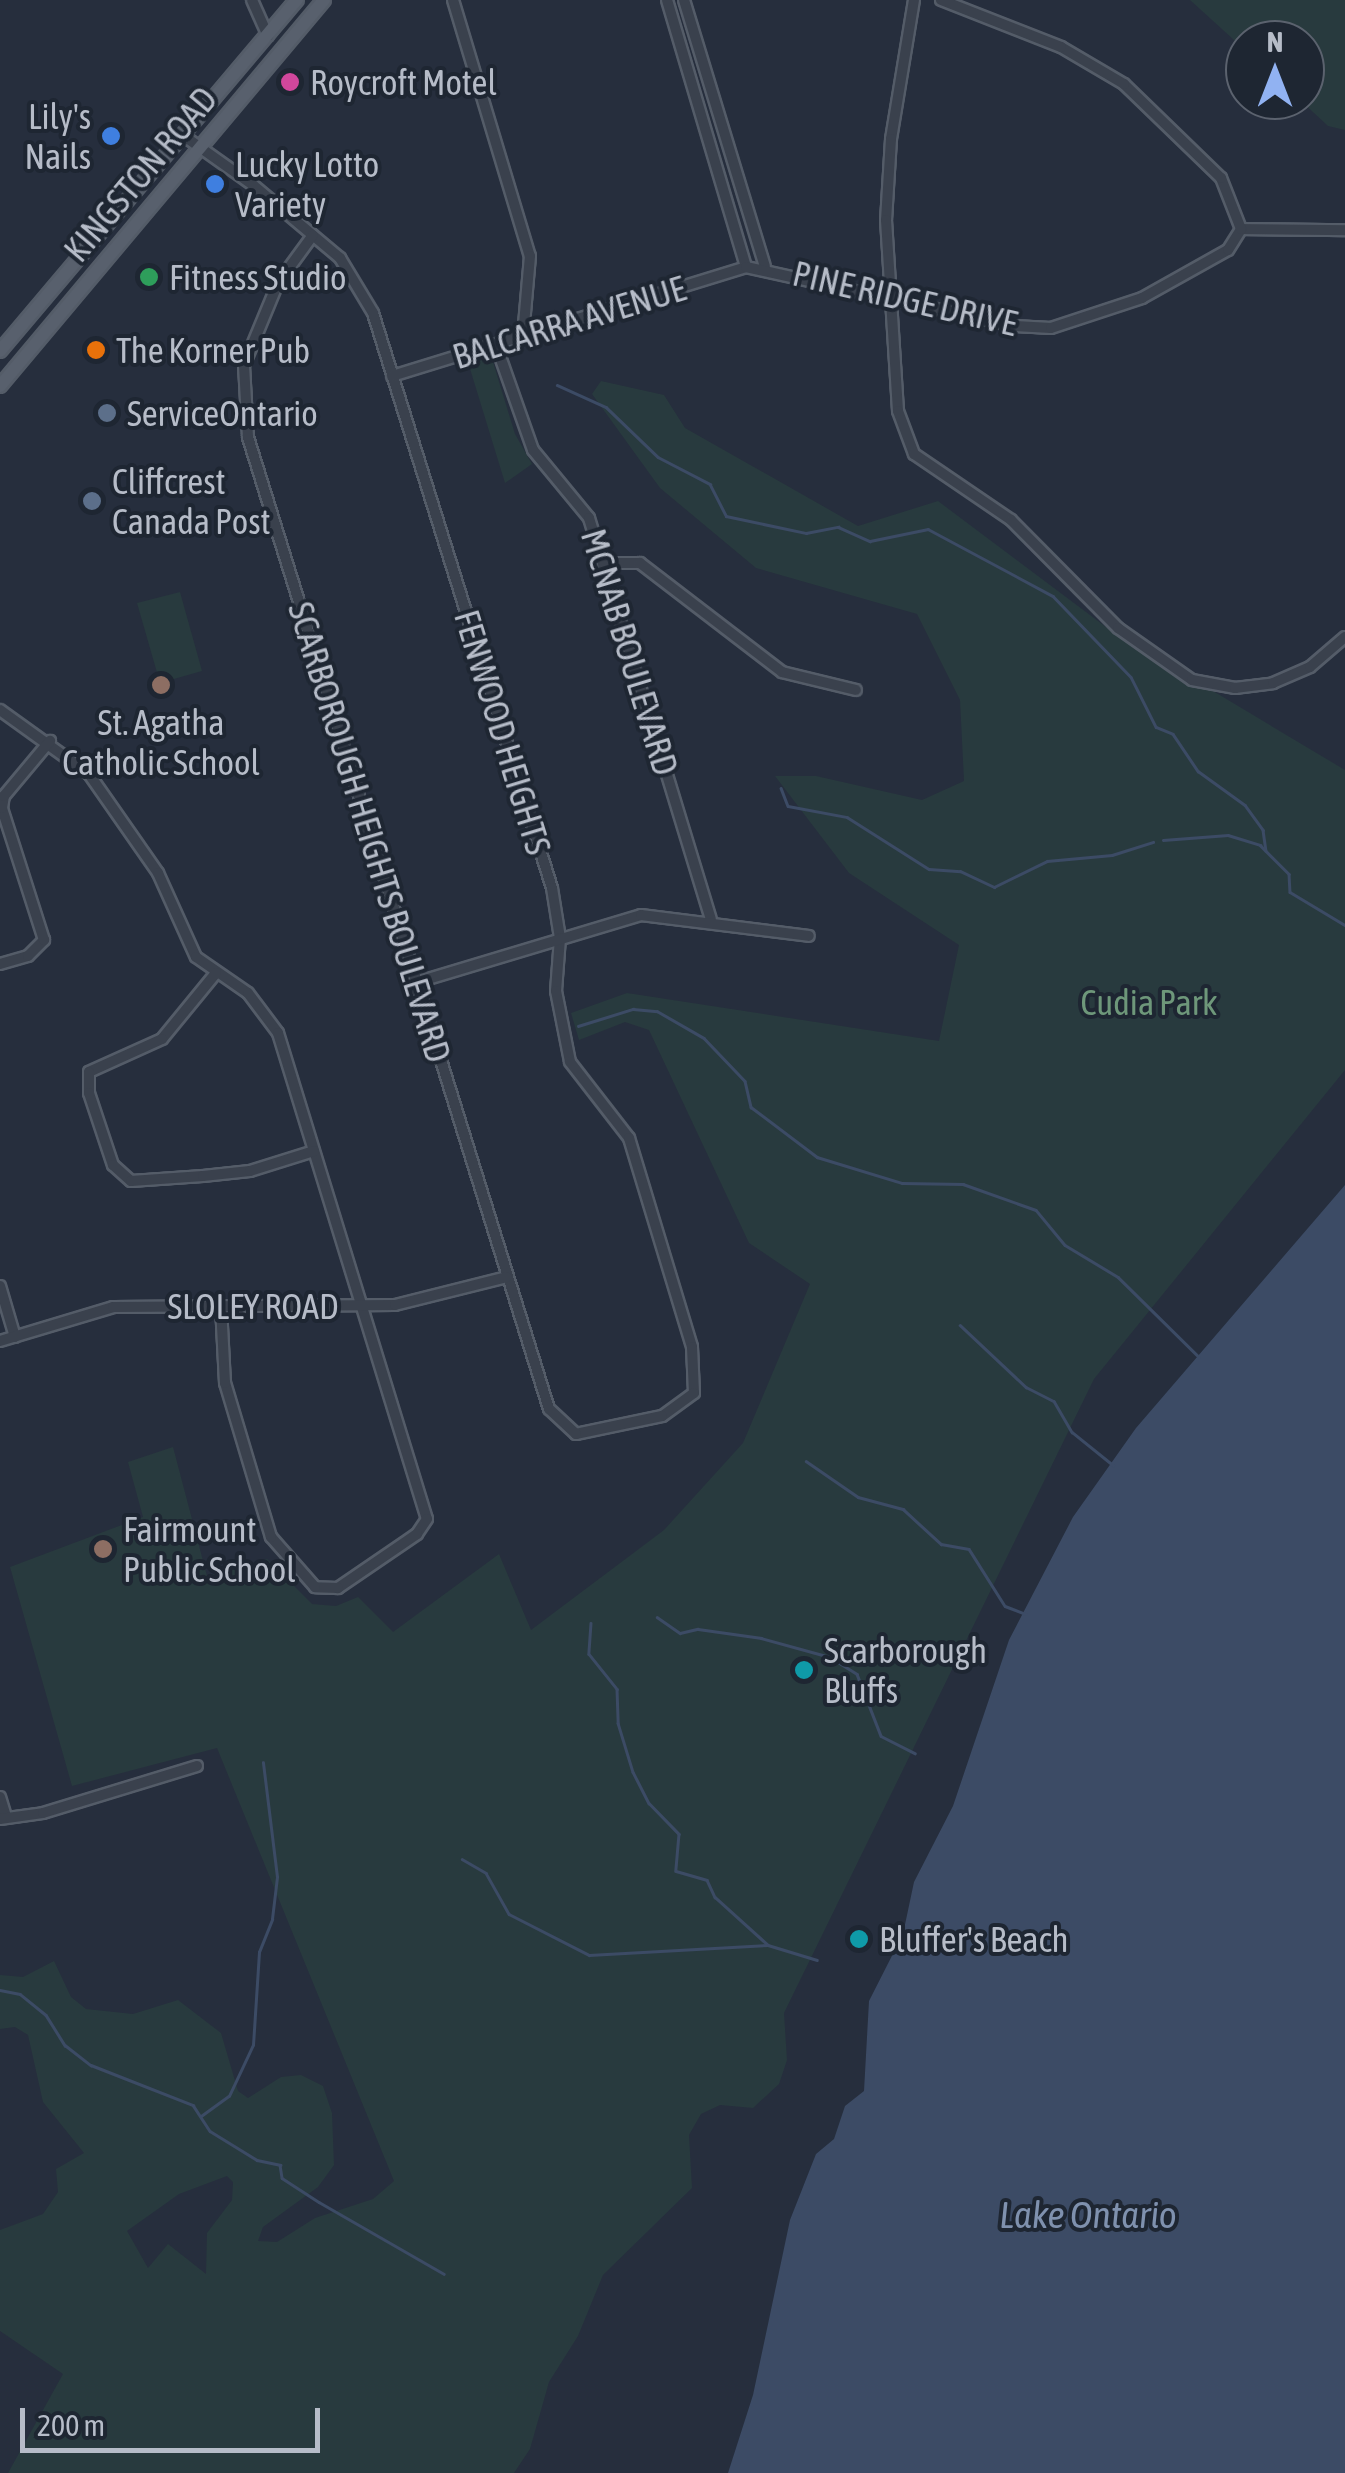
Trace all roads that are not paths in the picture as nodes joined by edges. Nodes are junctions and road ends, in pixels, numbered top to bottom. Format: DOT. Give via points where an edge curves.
graph roads {
  1 [pos="252,0"];
  2 [pos="297,0"];
  3 [pos="324,0"];
  4 [pos="452,0"];
  5 [pos="666,0"];
  6 [pos="684,0"];
  7 [pos="914,0"];
  8 [pos="941,0"];
  9 [pos="268,36"];
  10 [pos="184,136"];
  11 [pos="202,146"];
  12 [pos="1241,229"];
  13 [pos="1345,230"];
  14 [pos="313,236"];
  15 [pos="765,266"];
  16 [pos="746,267"];
  17 [pos="888,296"];
  18 [pos="524,336"];
  19 [pos="496,346"];
  20 [pos="0,351"];
  21 [pos="392,376"];
  22 [pos="0,386"];
  23 [pos="604,563"];
  24 [pos="1345,638"];
  25 [pos="856,690"];
  26 [pos="0,710"];
  27 [pos="50,742"];
  28 [pos="712,919"];
  29 [pos="809,936"];
  30 [pos="560,938"];
  31 [pos="0,964"];
  32 [pos="216,973"];
  33 [pos="418,982"];
  34 [pos="314,1151"];
  35 [pos="507,1277"];
  36 [pos="0,1286"];
  37 [pos="221,1306"];
  38 [pos="362,1306"];
  39 [pos="15,1337"];
  40 [pos="0,1341"];
  41 [pos="570,1430"];
  42 [pos="197,1766"];
  43 [pos="0,1797"];
  44 [pos="3,1818"];
  1 -- 9 [label="street"];
  2 -- 9 [label="main road, KINGSTON ROAD"];
  3 -- 11 [label="main road, KINGSTON ROAD"];
  4 -- 18 [label="street" via="530,256"];
  5 -- 16 [label="street"];
  6 -- 15 [label="street"];
  7 -- 17 [label="street" via="887,182"];
  8 -- 12 [label="street" via="1102,67 1212,167"];
  9 -- 10 [label="main road, KINGSTON ROAD"];
  10 -- 11 [label="street, FENWOOD HEIGHTS"];
  10 -- 20 [label="main road, KINGSTON ROAD"];
  11 -- 14 [label="street, FENWOOD HEIGHTS"];
  11 -- 22 [label="main road, KINGSTON ROAD"];
  12 -- 13 [label="street"];
  12 -- 17 [label="street, PINE RIDGE DRIVE" via="1206,266 1068,325 1014,326"];
  14 -- 21 [label="street, FENWOOD HEIGHTS" via="360,283"];
  14 -- 33 [label="street, SCARBOROUGH HEIGHTS BOULEVARD" via="278,283 249,353 243,420"];
  15 -- 16 [label="street, PINE RIDGE DRIVE"];
  15 -- 17 [label="street, PINE RIDGE DRIVE"];
  16 -- 18 [label="street, BALCARRA AVENUE"];
  17 -- 24 [label="street" via="898,412 914,454 1011,520 1148,652 1207,684 1256,687 1310,667"];
  18 -- 19 [label="street, BALCARRA AVENUE"];
  19 -- 21 [label="street, BALCARRA AVENUE"];
  19 -- 23 [label="street, MCNAB BOULEVARD" via="534,450 580,502"];
  21 -- 30 [label="street, FENWOOD HEIGHTS" via="552,888"];
  23 -- 25 [label="street" via="640,563 782,672"];
  23 -- 28 [label="street, MCNAB BOULEVARD"];
  26 -- 27 [label="street"];
  27 -- 31 [label="street" via="4,796 2,808 44,940 28,956"];
  27 -- 32 [label="street" via="104,793 158,873 196,956"];
  28 -- 29 [label="street"];
  28 -- 30 [label="street" via="641,914"];
  30 -- 33 [label="street"];
  30 -- 41 [label="street, FENWOOD HEIGHTS" via="556,991 570,1062 628,1138 692,1348 694,1392 662,1416 583,1434"];
  32 -- 34 [label="street" via="266,1010"];
  32 -- 34 [label="street" via="162,1039 89,1072 88,1093 113,1165 131,1180 204,1176 250,1171"];
  33 -- 35 [label="street, SCARBOROUGH HEIGHTS BOULEVARD"];
  34 -- 38 [label="street"];
  35 -- 38 [label="street, SLOLEY ROAD" via="424,1301"];
  35 -- 41 [label="street, SCARBOROUGH HEIGHTS BOULEVARD" via="549,1409"];
  36 -- 39 [label="street"];
  37 -- 38 [label="street, SLOLEY ROAD"];
  37 -- 38 [label="street" via="225,1382 271,1537 323,1592 426,1526"];
  37 -- 39 [label="street, SLOLEY ROAD" via="114,1307"];
  39 -- 40 [label="street, SLOLEY ROAD"];
  42 -- 44 [label="street" via="42,1814"];
  43 -- 44 [label="street"];
}
